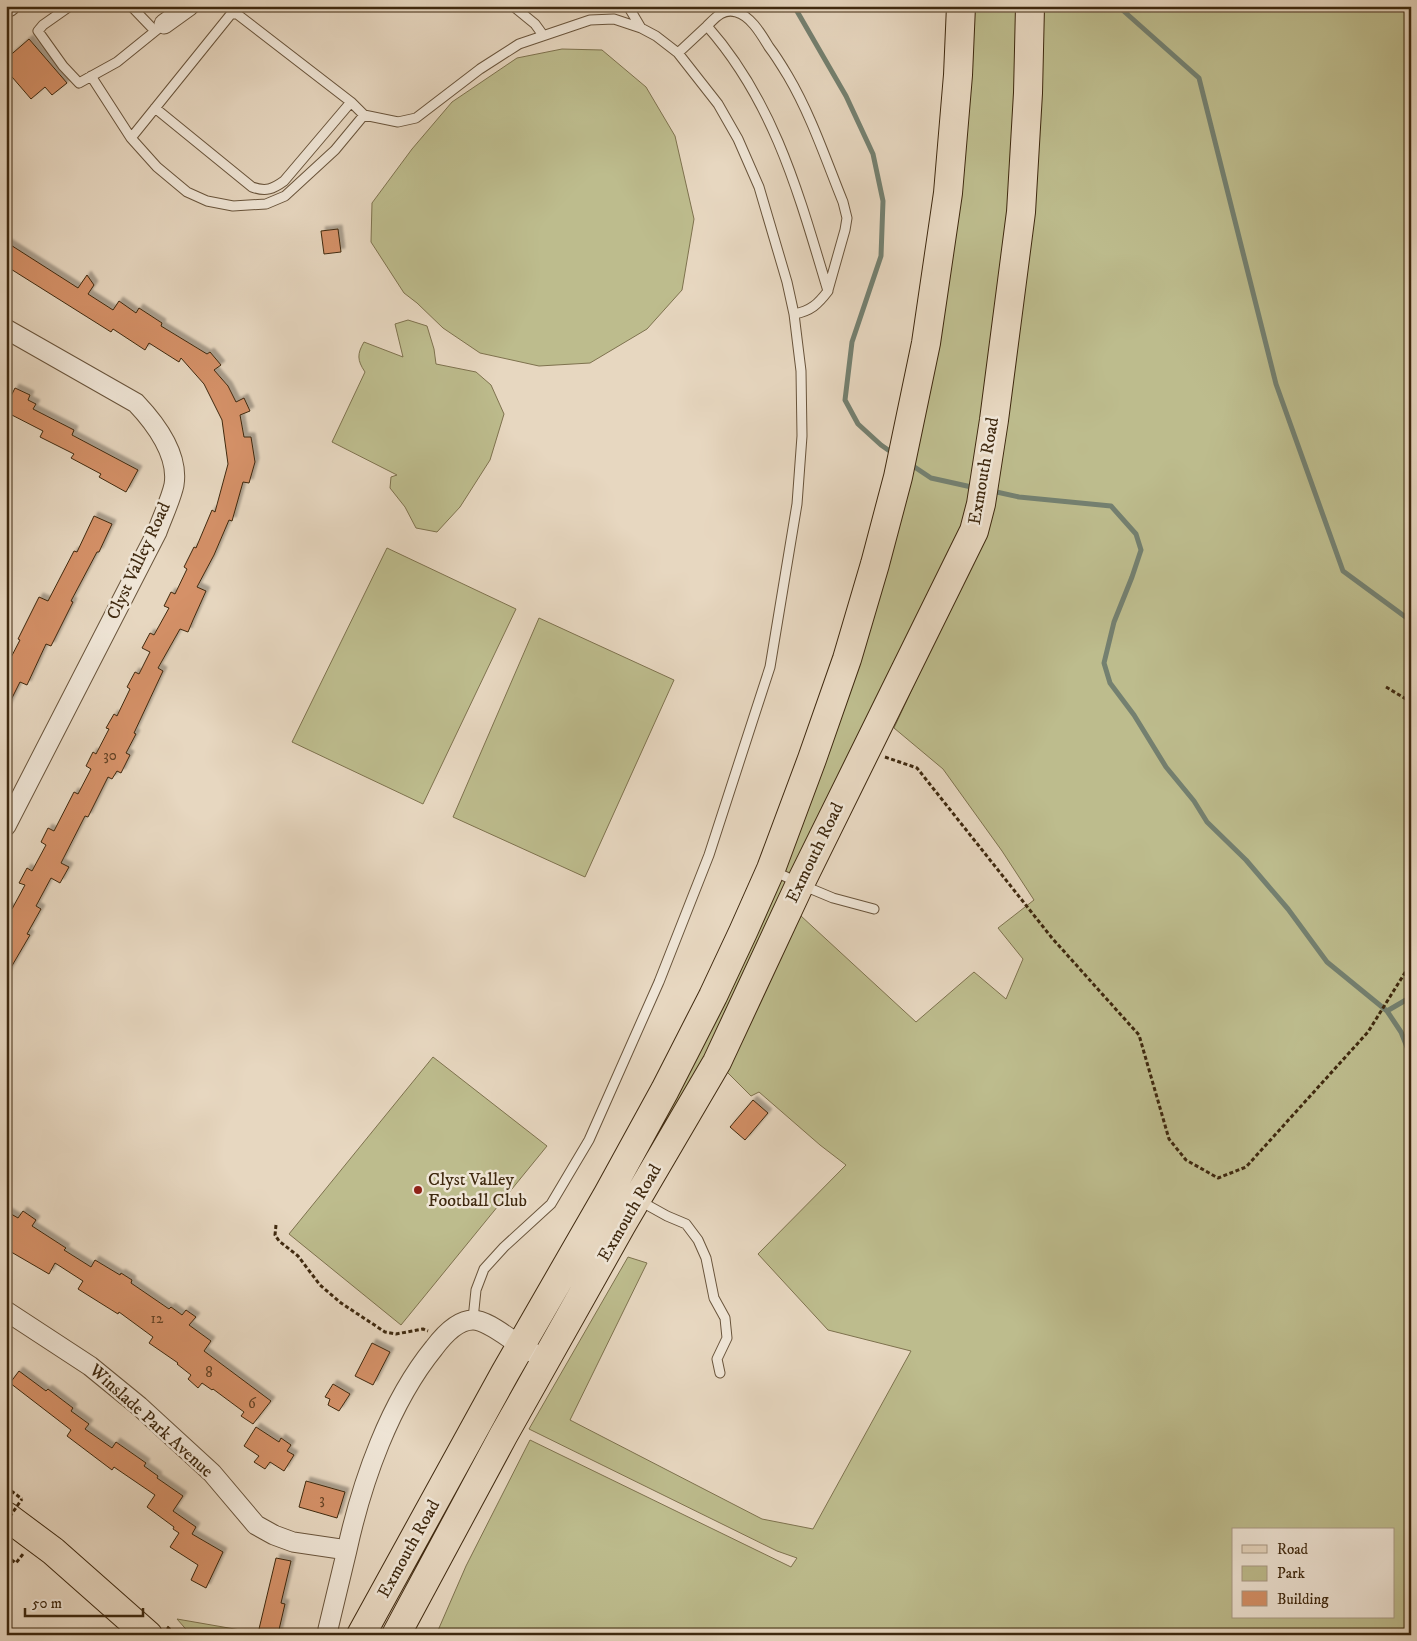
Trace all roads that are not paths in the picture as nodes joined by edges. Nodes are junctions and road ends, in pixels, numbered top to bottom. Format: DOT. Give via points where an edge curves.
graph roads {
  1 [pos="10,6"];
  2 [pos="70,6"];
  3 [pos="131,6"];
  4 [pos="189,6"];
  5 [pos="513,6"];
  6 [pos="628,6"];
  7 [pos="961,6"];
  8 [pos="1030,6"];
  9 [pos="6,8"];
  10 [pos="707,26"];
  11 [pos="160,27"];
  12 [pos="641,28"];
  13 [pos="543,35"];
  14 [pos="678,54"];
  15 [pos="91,76"];
  16 [pos="351,102"];
  17 [pos="155,108"];
  18 [pos="364,115"];
  19 [pos="132,138"];
  20 [pos="828,290"];
  21 [pos="794,314"];
  22 [pos="6,329"];
  23 [pos="6,826"];
  24 [pos="771,869"];
  25 [pos="800,884"];
  26 [pos="874,909"];
  27 [pos="637,1199"];
  28 [pos="6,1311"];
  29 [pos="473,1320"];
  30 [pos="520,1346"];
  31 [pos="547,1360"];
  32 [pos="720,1373"];
  33 [pos="14,1508"];
  34 [pos="347,1550"];
  35 [pos="328,1629"];
  36 [pos="148,1635"];
  37 [pos="361,1635"];
  38 [pos="396,1635"];
  1 -- 9 [label="street"];
  2 -- 15 [label="lane" via="38,31 79,83"];
  3 -- 11 [label="lane"];
  4 -- 11 [label="street"];
  5 -- 13 [label="lane"];
  6 -- 12 [label="lane"];
  7 -- 24 [label="main road, Exmouth Road" via="947,202 926,343 898,477 847,658"];
  8 -- 25 [label="main road, Exmouth Road" via="1021,212 994,420 974,531"];
  10 -- 14 [label="lane"];
  10 -- 20 [label="lane" via="736,62 774,130 794,180"];
  10 -- 20 [label="lane" via="726,11 744,16 764,38 804,107 843,202 846,218"];
  11 -- 15 [label="lane" via="117,62"];
  12 -- 13 [label="lane" via="614,19 590,20"];
  12 -- 14 [label="lane"];
  13 -- 18 [label="lane" via="519,44 480,69 416,118 398,122"];
  14 -- 21 [label="lane" via="718,104 759,187"];
  15 -- 19 [label="lane"];
  16 -- 17 [label="lane" via="284,181 273,189 259,190"];
  16 -- 17 [label="lane" via="237,14 231,14"];
  16 -- 18 [label="lane"];
  17 -- 19 [label="lane"];
  18 -- 19 [label="lane" via="335,150 285,196 266,204 233,206 207,201 187,192 157,167"];
  20 -- 21 [label="lane" via="812,309"];
  21 -- 29 [label="lane" via="801,371 798,504 767,676 709,855 659,982 589,1140 551,1204 484,1269 476,1290"];
  22 -- 23 [label="street, Clyst Valley Road" via="136,403 164,442 174,466 174,485 156,532"];
  24 -- 25 [label="lane"];
  24 -- 30 [label="main road, Exmouth Road" via="713,996 665,1090"];
  25 -- 26 [label="lane" via="833,898"];
  25 -- 27 [label="main road, Exmouth Road" via="717,1062"];
  27 -- 31 [label="main road, Exmouth Road"];
  27 -- 32 [label="lane" via="686,1224 698,1240 706,1258 714,1298 725,1318 727,1338 717,1359"];
  28 -- 34 [label="street, Winslade Park Avenue" via="90,1366 139,1406 212,1473 256,1525 293,1542"];
  29 -- 30 [label="street" via="486,1324"];
  29 -- 34 [label="street" via="458,1324 443,1336 418,1366 394,1408 370,1470"];
  30 -- 31 [label="street"];
  30 -- 37 [label="main road, Exmouth Road"];
  31 -- 38 [label="main road, Exmouth Road"];
  33 -- 36 [label="main road" via="53,1551"];
  34 -- 35 [label="street"];
}
